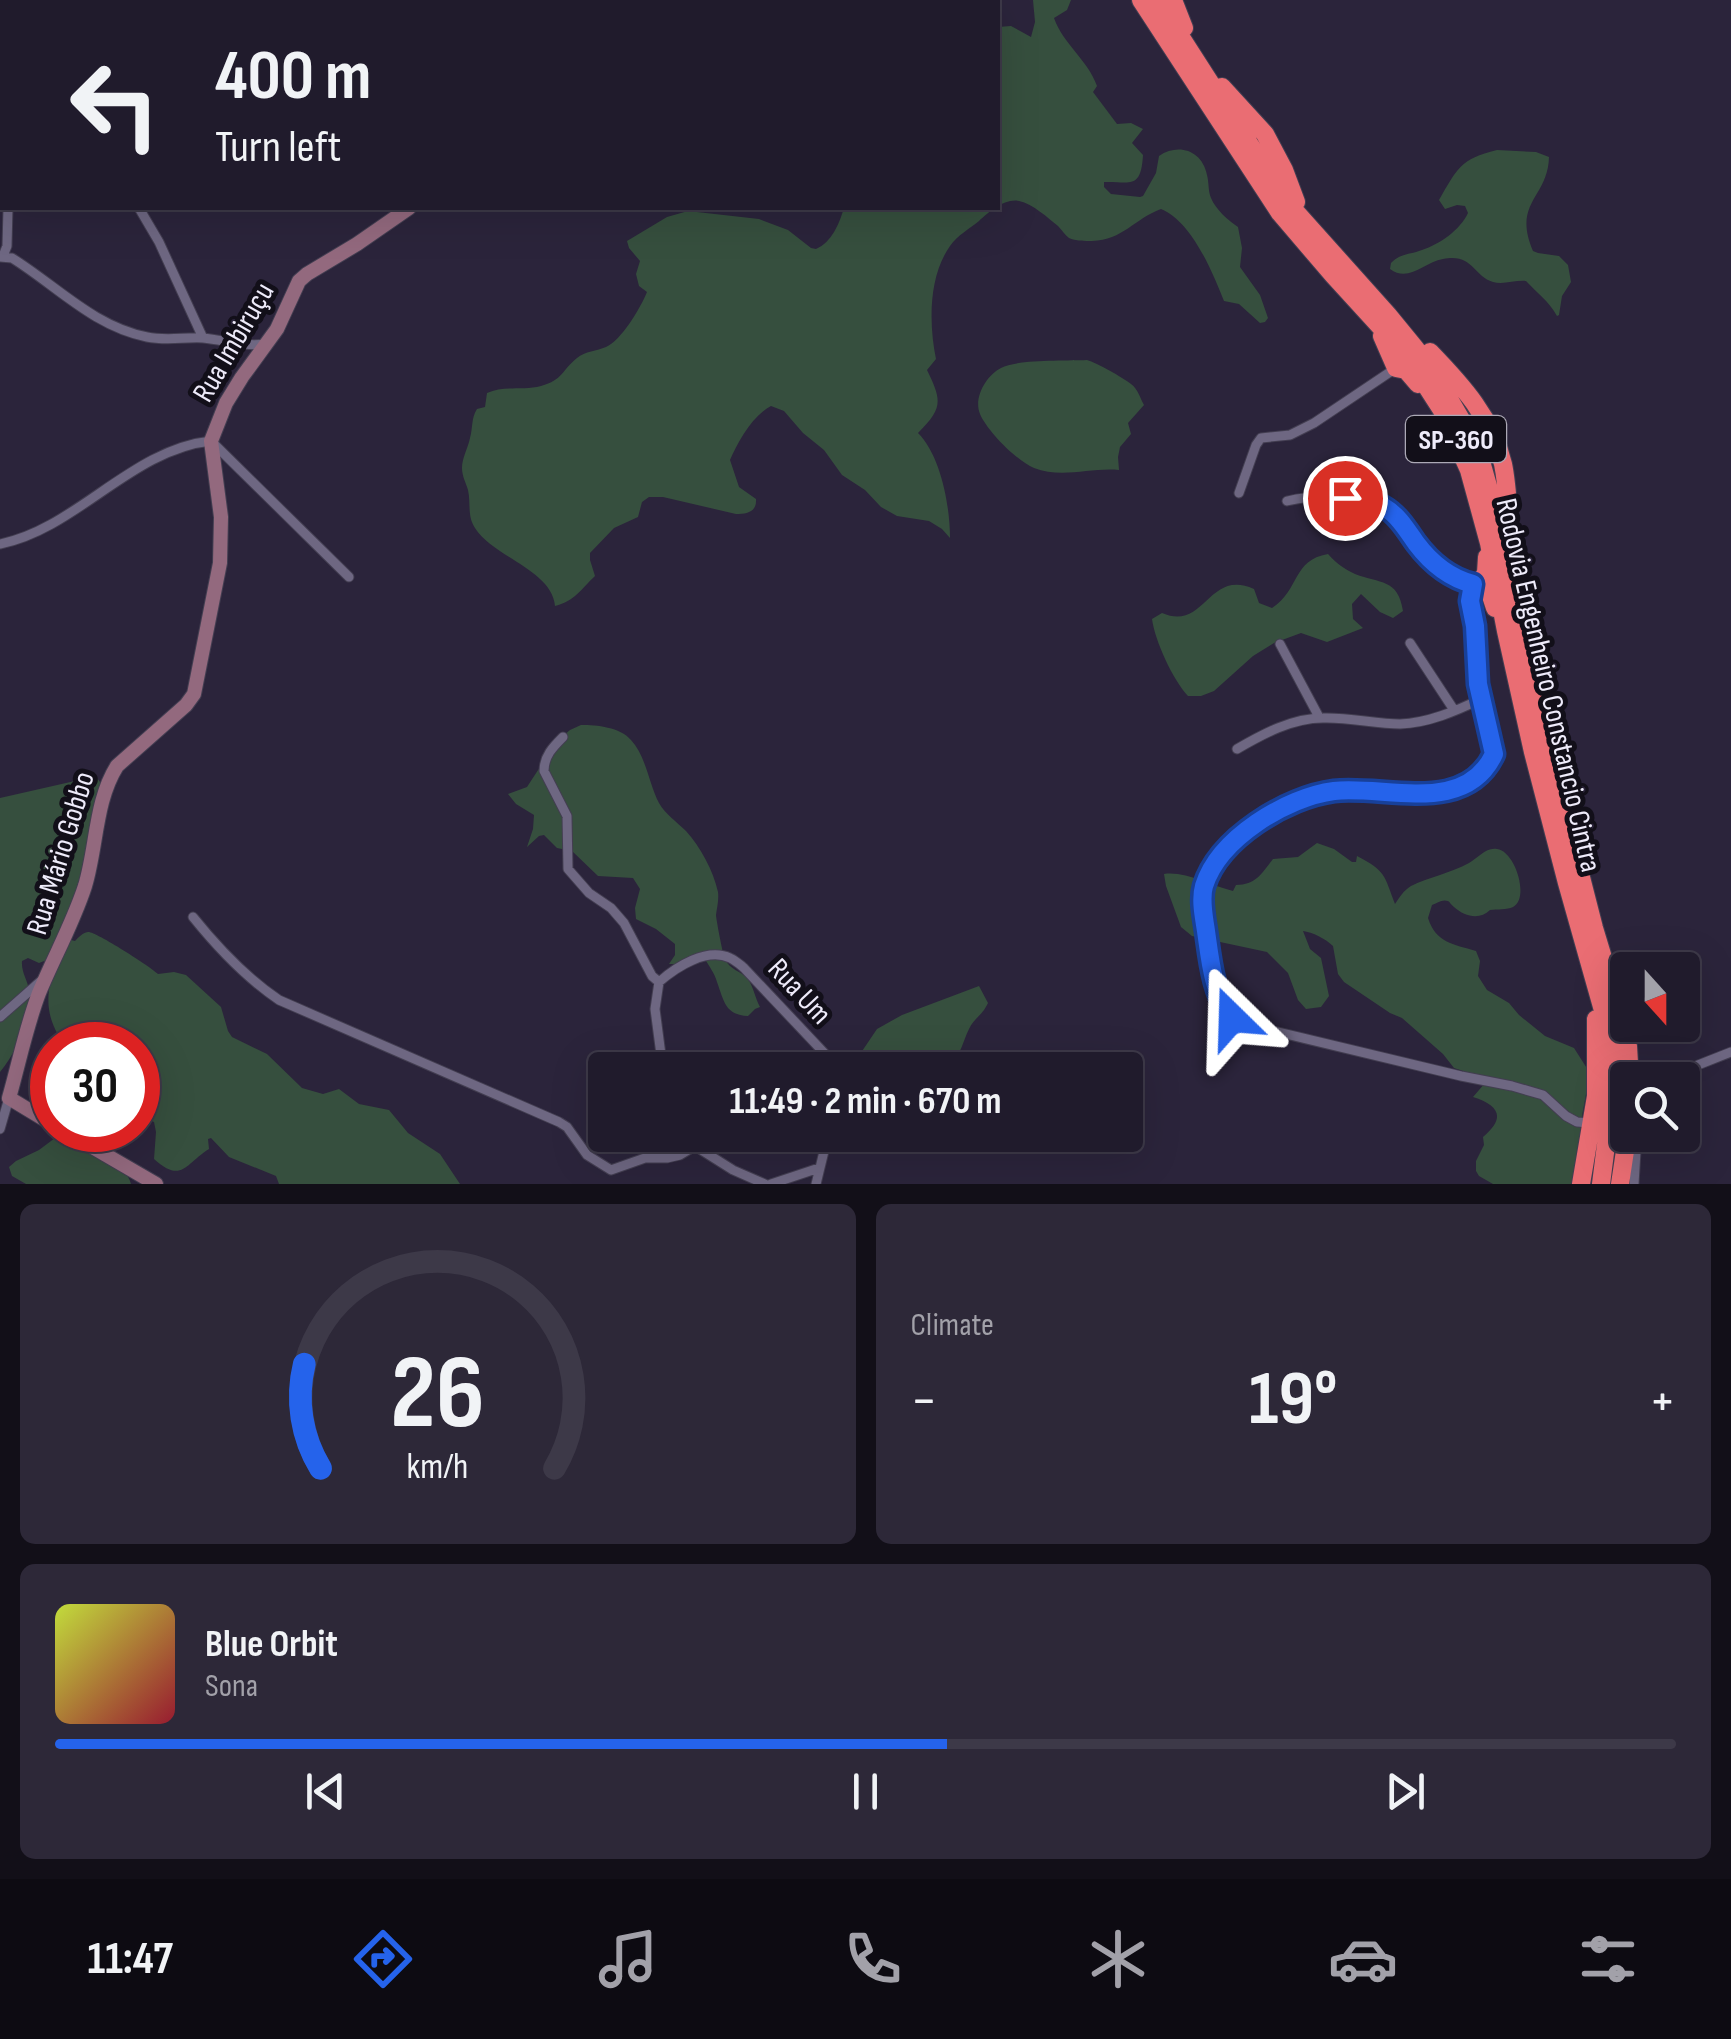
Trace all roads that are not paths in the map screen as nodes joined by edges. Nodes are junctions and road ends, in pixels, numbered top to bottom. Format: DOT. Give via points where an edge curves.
graph roads {
  1 [pos="1141,0"];
  2 [pos="1157,0"];
  3 [pos="1173,0"];
  4 [pos="1192,55"];
  5 [pos="8,210"];
  6 [pos="140,210"];
  7 [pos="406,210"];
  8 [pos="2,256"];
  9 [pos="1366,310"];
  10 [pos="204,338"];
  11 [pos="265,344"];
  12 [pos="1396,368"];
  13 [pos="1443,412"];
  14 [pos="211,442"];
  15 [pos="1239,493"];
  16 [pos="1287,501"];
  17 [pos="0,544"];
  18 [pos="1489,544"];
  19 [pos="349,576"];
  20 [pos="1476,584"];
  21 [pos="1506,632"];
  22 [pos="1410,643"];
  23 [pos="1280,644"];
  24 [pos="1481,698"];
  25 [pos="1454,710"];
  26 [pos="1319,717"];
  27 [pos="564,737"];
  28 [pos="1237,749"];
  29 [pos="193,917"];
  30 [pos="1590,964"];
  31 [pos="47,976"];
  32 [pos="1610,981"];
  33 [pos="659,982"];
  34 [pos="0,1017"];
  35 [pos="1622,1042"];
  36 [pos="661,1052"];
  37 [pos="823,1052"];
  38 [pos="1731,1052"];
  39 [pos="1700,1064"];
  40 [pos="10,1098"];
  41 [pos="30,1110"];
  42 [pos="1592,1123"];
  43 [pos="0,1129"];
  44 [pos="100,1152"];
  45 [pos="684,1152"];
  46 [pos="704,1152"];
  47 [pos="823,1152"];
  48 [pos="1625,1152"];
  49 [pos="1636,1152"];
  50 [pos="819,1168"];
  51 [pos="156,1184"];
  52 [pos="768,1184"];
  53 [pos="816,1184"];
  54 [pos="1581,1184"];
  55 [pos="1601,1184"];
  56 [pos="1612,1184"];
  57 [pos="1620,1184"];
  58 [pos="1634,1184"];
  1 -- 9 [label="highway, Rodovia Engenheiro Constancio Cintra / SP-360" via="1280,213"];
  2 -- 4 [label="highway"];
  3 -- 4 [label="highway"];
  4 -- 32 [label="highway, Rodovia Engenheiro Constancio Cintra" via="1264,134 1303,222 1464,386 1492,432 1504,467 1512,592 1527,667"];
  5 -- 8 [label="street"];
  6 -- 10 [label="street"];
  7 -- 11 [label="street, Rua Imbiruçu" via="299,281"];
  8 -- 10 [label="street" via="120,330 150,338"];
  9 -- 12 [label="highway"];
  9 -- 13 [label="highway, Rodovia Engenheiro Constancio Cintra / SP-360" via="1408,356"];
  10 -- 11 [label="street"];
  11 -- 14 [label="street, Rua Imbiruçu" via="226,404"];
  12 -- 13 [label="highway" via="1412,375"];
  12 -- 15 [label="street" via="1314,423 1290,435 1261,438"];
  13 -- 18 [label="highway, Rodovia Engenheiro Constancio Cintra / SP-360" via="1469,470"];
  14 -- 17 [label="street" via="179,448 49,526"];
  14 -- 19 [label="street"];
  14 -- 31 [label="street, Rua Mário Gobbo" via="220,564 194,694 110,776 88,876"];
  16 -- 20 [label="street" via="1323,496 1382,506 1440,568"];
  18 -- 20 [label="highway" via="1486,573"];
  18 -- 21 [label="highway, Rodovia Engenheiro Constancio Cintra / SP-360"];
  20 -- 21 [label="highway" via="1492,596"];
  20 -- 24 [label="street" via="1470,601"];
  21 -- 30 [label="highway, Rodovia Engenheiro Constancio Cintra / SP-360"];
  22 -- 25 [label="street"];
  23 -- 26 [label="street"];
  24 -- 25 [label="street"];
  24 -- 42 [label="street" via="1494,754 1468,782 1434,794 1329,792 1239,835 1204,887 1202,901 1219,996 1244,1024 1512,1086 1544,1096 1577,1122"];
  25 -- 26 [label="street" via="1398,724"];
  26 -- 28 [label="street" via="1284,725"];
  27 -- 33 [label="street" via="544,771 567,816 568,869 624,923"];
  29 -- 45 [label="street" via="279,1000 560,1122 605,1168"];
  30 -- 42 [label="highway" via="1597,1036"];
  30 -- 55 [label="highway, Rodovia Engenheiro Constancio Cintra / SP-360" via="1611,1069"];
  31 -- 34 [label="street"];
  31 -- 40 [label="street, Rua Mário Gobbo"];
  33 -- 36 [label="street"];
  33 -- 37 [label="street, Rua Um" via="694,960 732,958"];
  35 -- 56 [label="highway, Rodovia Engenheiro Constancio Cintra"];
  38 -- 39 [label="street"];
  40 -- 41 [label="street"];
  40 -- 43 [label="street, Rua Mário Gobbo"];
  42 -- 54 [label="highway"];
  44 -- 51 [label="street"];
  46 -- 52 [label="street"];
  47 -- 50 [label="street"];
  48 -- 57 [label="highway"];
  49 -- 58 [label="street"];
  50 -- 52 [label="street"];
  50 -- 53 [label="street"];
}
